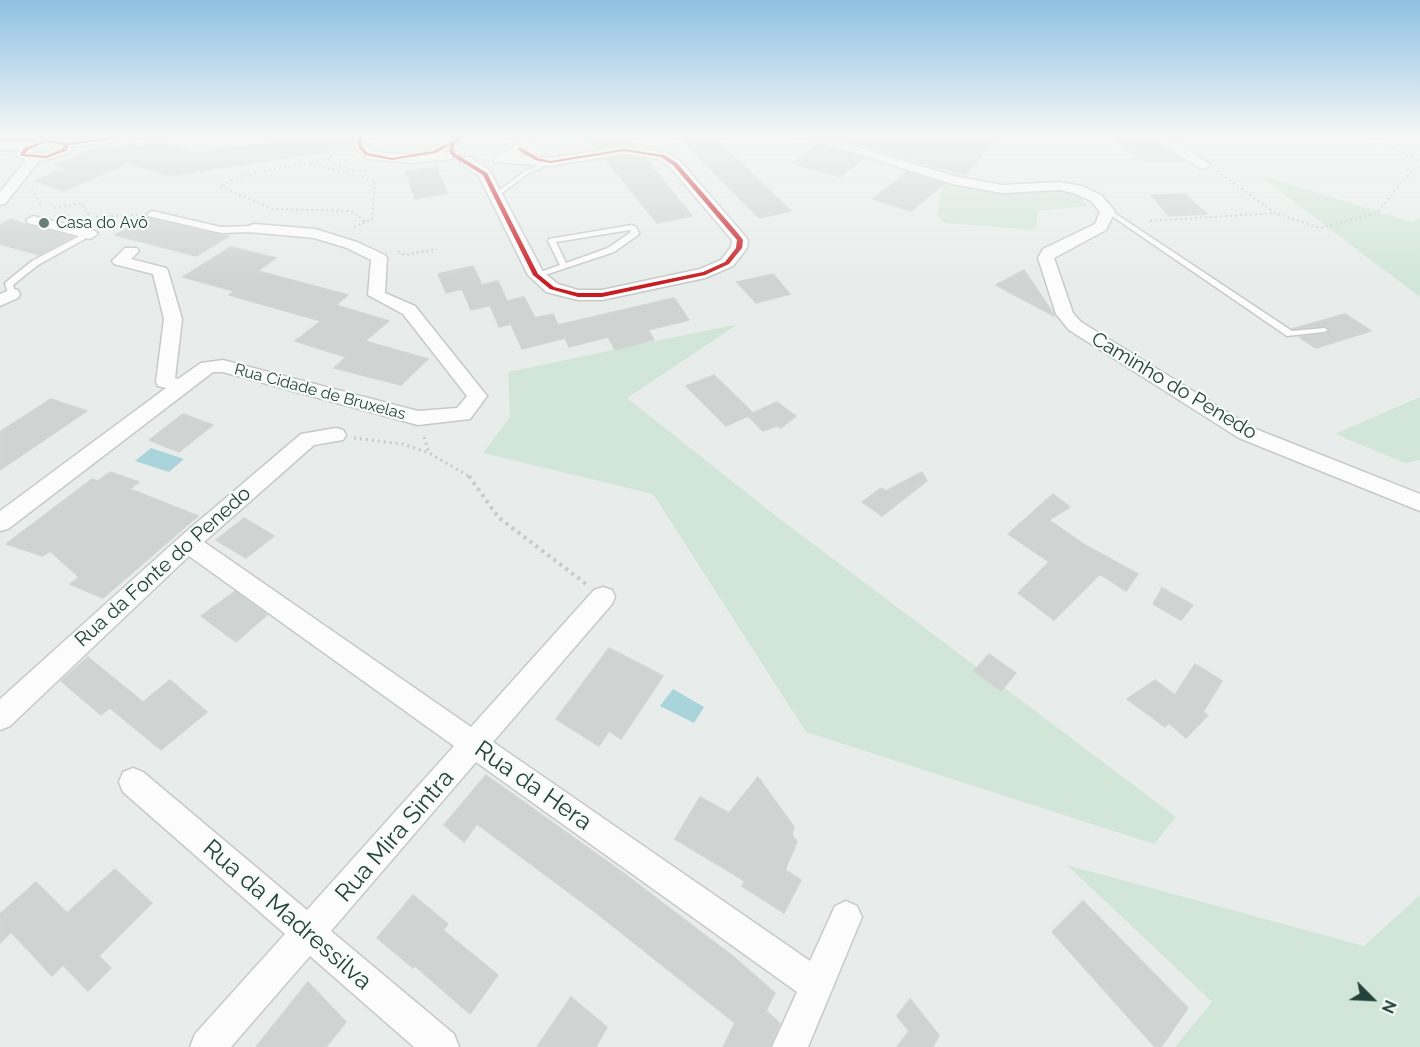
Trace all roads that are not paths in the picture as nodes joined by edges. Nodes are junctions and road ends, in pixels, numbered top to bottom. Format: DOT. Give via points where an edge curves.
graph roads {
  1 [pos="12,184"];
  2 [pos="490,184"];
  3 [pos="511,184"];
  4 [pos="692,184"];
  5 [pos="973,184"];
  6 [pos="496,195"];
  7 [pos="0,201"];
  8 [pos="152,214"];
  9 [pos="1116,216"];
  10 [pos="33,220"];
  11 [pos="254,229"];
  12 [pos="90,234"];
  13 [pos="131,251"];
  14 [pos="564,266"];
  15 [pos="536,275"];
  16 [pos="6,298"];
  17 [pos="1324,330"];
  18 [pos="181,386"];
  19 [pos="336,435"];
  20 [pos="1420,503"];
  21 [pos="0,523"];
  22 [pos="188,543"];
  23 [pos="603,597"];
  24 [pos="0,717"];
  25 [pos="475,745"];
  26 [pos="133,782"];
  27 [pos="846,917"];
  28 [pos="309,934"];
  29 [pos="817,986"];
  30 [pos="208,1047"];
  31 [pos="441,1047"];
  32 [pos="790,1047"];
  1 -- 7 [label="street"];
  2 -- 6 [label="street"];
  3 -- 6 [label="lane"];
  4 -- 15 [label="street" via="740,240 740,248 727,263 705,273 602,295 565,292 552,288"];
  5 -- 9 [label="street" via="1002,189 1041,185 1077,189 1096,198"];
  6 -- 15 [label="street"];
  8 -- 11 [label="street, Rua Cidade de Bruxelas" via="221,231"];
  9 -- 17 [label="lane" via="1290,334"];
  9 -- 20 [label="street, Caminho do Penedo" via="1049,252 1046,258 1065,314 1074,326 1246,433"];
  10 -- 12 [label="street"];
  11 -- 18 [label="street, Rua Cidade de Bruxelas" via="315,234 379,258 376,295 409,310 477,396 463,414 418,418 223,366 208,367"];
  12 -- 16 [label="lane" via="35,263 9,284"];
  13 -- 18 [label="street" via="120,261 160,271 173,319 165,382"];
  14 -- 14 [label="lane" via="611,250 635,234 632,227 552,242"];
  14 -- 15 [label="lane"];
  18 -- 21 [label="street, Rua Cidade de Bruxelas"];
  19 -- 22 [label="street, Rua da Fonte do Penedo" via="308,439"];
  22 -- 24 [label="street, Rua da Fonte do Penedo"];
  22 -- 25 [label="street, Rua da Hera"];
  23 -- 25 [label="street, Rua Mira Sintra"];
  25 -- 28 [label="street, Rua Mira Sintra"];
  25 -- 29 [label="street, Rua da Hera"];
  26 -- 28 [label="street, Rua da Madressilva"];
  27 -- 29 [label="street"];
  28 -- 30 [label="street, Rua Mira Sintra"];
  28 -- 31 [label="street, Rua da Madressilva"];
  29 -- 32 [label="street"];
}
